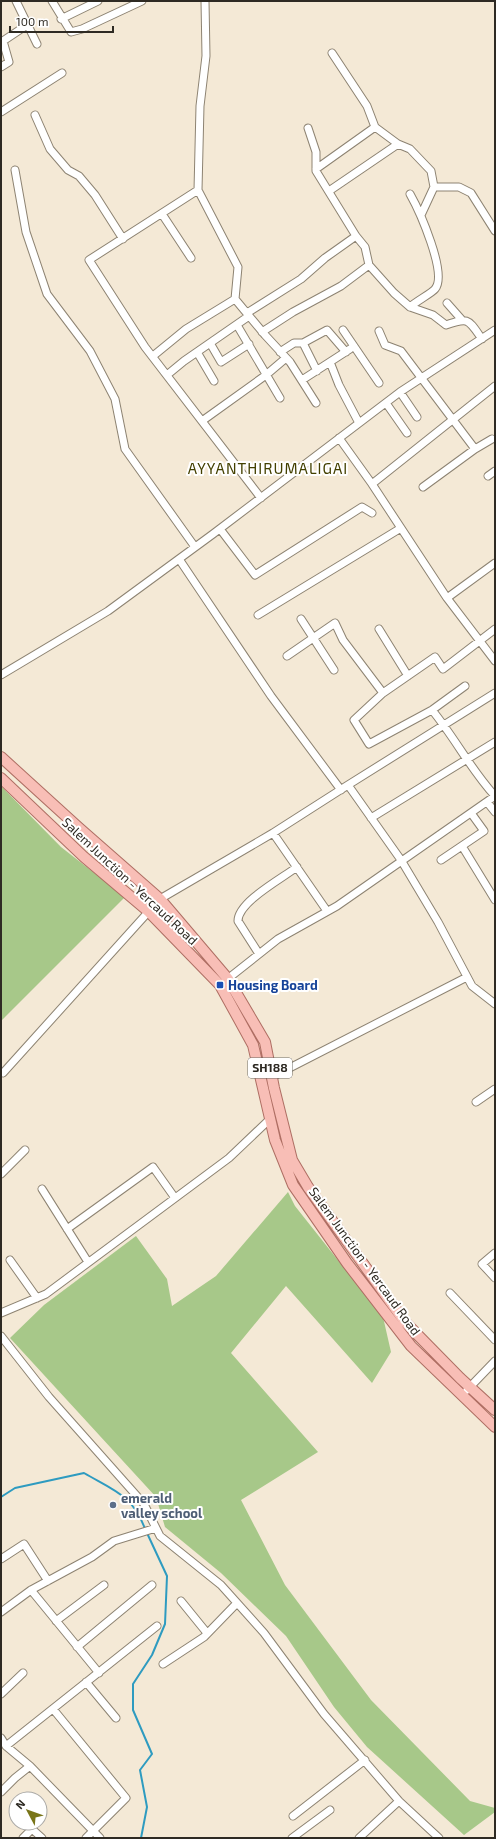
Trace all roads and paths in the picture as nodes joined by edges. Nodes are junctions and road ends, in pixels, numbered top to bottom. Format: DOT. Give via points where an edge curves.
graph roads {
  1 [pos="16,1"];
  2 [pos="98,1"];
  3 [pos="142,1"];
  4 [pos="205,1"];
  5 [pos="55,2"];
  6 [pos="62,19"];
  7 [pos="28,25"];
  8 [pos="37,44"];
  9 [pos="332,53"];
  10 [pos="1,67"];
  11 [pos="62,73"];
  12 [pos="1,112"];
  13 [pos="35,115"];
  14 [pos="375,127"];
  15 [pos="308,128"];
  16 [pos="398,144"];
  17 [pos="316,169"];
  18 [pos="15,170"];
  19 [pos="434,187"];
  20 [pos="198,190"];
  21 [pos="329,192"];
  22 [pos="410,194"];
  23 [pos="162,214"];
  24 [pos="421,215"];
  25 [pos="495,231"];
  26 [pos="356,236"];
  27 [pos="123,238"];
  28 [pos="191,258"];
  29 [pos="370,265"];
  30 [pos="235,299"];
  31 [pos="447,303"];
  32 [pos="410,307"];
  33 [pos="248,315"];
  34 [pos="462,320"];
  35 [pos="237,325"];
  36 [pos="343,330"];
  37 [pos="495,330"];
  38 [pos="379,331"];
  39 [pos="262,332"];
  40 [pos="482,338"];
  41 [pos="210,343"];
  42 [pos="303,343"];
  43 [pos="249,344"];
  44 [pos="353,347"];
  45 [pos="197,352"];
  46 [pos="280,352"];
  47 [pos="346,352"];
  48 [pos="153,356"];
  49 [pos="286,358"];
  50 [pos="330,362"];
  51 [pos="316,371"];
  52 [pos="167,375"];
  53 [pos="266,375"];
  54 [pos="422,378"];
  55 [pos="302,380"];
  56 [pos="214,381"];
  57 [pos="379,384"];
  58 [pos="495,386"];
  59 [pos="400,392"];
  60 [pos="280,398"];
  61 [pos="316,403"];
  62 [pos="386,403"];
  63 [pos="417,418"];
  64 [pos="452,420"];
  65 [pos="202,421"];
  66 [pos="359,423"];
  67 [pos="407,433"];
  68 [pos="339,438"];
  69 [pos="492,439"];
  70 [pos="475,449"];
  71 [pos="495,471"];
  72 [pos="488,476"];
  73 [pos="372,484"];
  74 [pos="423,487"];
  75 [pos="261,498"];
  76 [pos="372,513"];
  77 [pos="401,528"];
  78 [pos="220,529"];
  79 [pos="195,548"];
  80 [pos="179,559"];
  81 [pos="495,563"];
  82 [pos="447,598"];
  83 [pos="258,615"];
  84 [pos="301,619"];
  85 [pos="379,629"];
  86 [pos="495,629"];
  87 [pos="313,638"];
  88 [pos="478,641"];
  89 [pos="287,656"];
  90 [pos="495,661"];
  91 [pos="334,670"];
  92 [pos="1,675"];
  93 [pos="408,676"];
  94 [pos="465,686"];
  95 [pos="382,693"];
  96 [pos="495,693"];
  97 [pos="432,710"];
  98 [pos="444,725"];
  99 [pos="495,742"];
  100 [pos="1,757"];
  101 [pos="467,759"];
  102 [pos="1,778"];
  103 [pos="348,785"];
  104 [pos="341,790"];
  105 [pos="495,796"];
  106 [pos="487,802"];
  107 [pos="495,812"];
  108 [pos="471,813"];
  109 [pos="371,818"];
  110 [pos="273,833"];
  111 [pos="462,846"];
  112 [pos="401,860"];
  113 [pos="441,860"];
  114 [pos="297,867"];
  115 [pos="160,899"];
  116 [pos="495,900"];
  117 [pos="149,912"];
  118 [pos="328,912"];
  119 [pos="259,954"];
  120 [pos="467,977"];
  121 [pos="224,982"];
  122 [pos="493,999"];
  123 [pos="3,1073"];
  124 [pos="272,1077"];
  125 [pos="495,1089"];
  126 [pos="476,1102"];
  127 [pos="270,1119"];
  128 [pos="25,1150"];
  129 [pos="1,1174"];
  130 [pos="42,1189"];
  131 [pos="175,1198"];
  132 [pos="67,1229"];
  133 [pos="495,1253"];
  134 [pos="10,1260"];
  135 [pos="88,1262"];
  136 [pos="495,1278"];
  137 [pos="450,1293"];
  138 [pos="37,1298"];
  139 [pos="1,1313"];
  140 [pos="1,1336"];
  141 [pos="495,1340"];
  142 [pos="495,1361"];
  143 [pos="466,1391"];
  144 [pos="495,1410"];
  145 [pos="495,1427"];
  146 [pos="156,1528"];
  147 [pos="1,1559"];
  148 [pos="48,1581"];
  149 [pos="104,1585"];
  150 [pos="152,1585"];
  151 [pos="31,1590"];
  152 [pos="181,1601"];
  153 [pos="237,1602"];
  154 [pos="1,1612"];
  155 [pos="56,1621"];
  156 [pos="157,1626"];
  157 [pos="207,1633"];
  158 [pos="77,1647"];
  159 [pos="164,1664"];
  160 [pos="23,1673"];
  161 [pos="99,1673"];
  162 [pos="86,1682"];
  163 [pos="1,1694"];
  164 [pos="53,1709"];
  165 [pos="116,1718"];
  166 [pos="1,1738"];
  167 [pos="6,1746"];
  168 [pos="365,1760"];
  169 [pos="30,1766"];
  170 [pos="1,1792"];
  171 [pos="399,1801"];
  172 [pos="330,1810"];
  173 [pos="292,1816"];
  174 [pos="93,1831"];
  175 [pos="23,1838"];
  176 [pos="42,1838"];
  177 [pos="86,1838"];
  178 [pos="100,1838"];
  179 [pos="292,1838"];
  180 [pos="359,1838"];
  181 [pos="438,1838"];
  1 -- 7 [label="street"];
  2 -- 6 [label="street"];
  3 -- 6 [label="street" via="76,31 71,32"];
  4 -- 20 [label="street" via="206,56 200,106"];
  5 -- 6 [label="street"];
  7 -- 8 [label="street"];
  7 -- 10 [label="street" via="3,41 9,62"];
  9 -- 14 [label="street" via="367,106"];
  11 -- 12 [label="street"];
  13 -- 27 [label="street" via="50,149 95,195"];
  14 -- 16 [label="street"];
  14 -- 17 [label="street"];
  15 -- 17 [label="street" via="316,152"];
  16 -- 19 [label="street" via="410,149 431,171"];
  16 -- 21 [label="street"];
  17 -- 21 [label="street"];
  18 -- 79 [label="street" via="26,232 47,294 90,351 115,399 126,449"];
  19 -- 24 [label="street"];
  19 -- 25 [label="street" via="459,187 471,193"];
  20 -- 23 [label="street"];
  20 -- 30 [label="street" via="238,267"];
  21 -- 26 [label="street"];
  22 -- 24 [label="street"];
  23 -- 27 [label="street"];
  23 -- 28 [label="street"];
  24 -- 32 [label="street" via="439,280 435,290"];
  26 -- 29 [label="street" via="365,247"];
  26 -- 33 [label="street" via="301,279"];
  27 -- 48 [label="street" via="89,260"];
  29 -- 32 [label="street"];
  29 -- 39 [label="street" via="341,286 292,312"];
  30 -- 33 [label="street"];
  30 -- 48 [label="street" via="186,329"];
  31 -- 34 [label="street"];
  32 -- 34 [label="street" via="433,315 446,325"];
  33 -- 35 [label="street"];
  33 -- 39 [label="street"];
  34 -- 40 [label="street" via="470,322"];
  35 -- 41 [label="street"];
  35 -- 43 [label="street"];
  36 -- 44 [label="street"];
  37 -- 40 [label="street"];
  38 -- 54 [label="street" via="385,345 401,351"];
  39 -- 46 [label="street"];
  40 -- 54 [label="street"];
  41 -- 43 [label="street" via="221,362"];
  41 -- 45 [label="street"];
  42 -- 46 [label="street" via="294,343"];
  42 -- 47 [label="street" via="327,330"];
  42 -- 51 [label="street"];
  43 -- 53 [label="street"];
  44 -- 47 [label="street"];
  44 -- 57 [label="street"];
  45 -- 52 [label="street"];
  45 -- 56 [label="street"];
  46 -- 49 [label="street"];
  47 -- 50 [label="street"];
  48 -- 52 [label="street"];
  49 -- 53 [label="street"];
  49 -- 55 [label="street"];
  50 -- 51 [label="street"];
  50 -- 66 [label="street"];
  51 -- 55 [label="street"];
  52 -- 65 [label="street"];
  53 -- 60 [label="street"];
  53 -- 65 [label="street"];
  54 -- 59 [label="street"];
  54 -- 64 [label="street"];
  55 -- 61 [label="street"];
  58 -- 64 [label="street"];
  59 -- 62 [label="street"];
  59 -- 63 [label="street"];
  62 -- 66 [label="street"];
  62 -- 67 [label="street"];
  64 -- 70 [label="street"];
  64 -- 73 [label="street"];
  65 -- 75 [label="street"];
  66 -- 68 [label="street"];
  68 -- 73 [label="street"];
  68 -- 75 [label="street"];
  69 -- 70 [label="street"];
  70 -- 74 [label="street"];
  71 -- 72 [label="street"];
  73 -- 77 [label="street"];
  75 -- 78 [label="street"];
  76 -- 78 [label="street" via="362,506 255,575"];
  77 -- 82 [label="street"];
  77 -- 83 [label="street"];
  78 -- 79 [label="street"];
  79 -- 80 [label="street"];
  80 -- 92 [label="street" via="108,611"];
  80 -- 104 [label="street" via="272,696"];
  81 -- 82 [label="street"];
  82 -- 88 [label="street"];
  84 -- 87 [label="street"];
  85 -- 93 [label="street"];
  86 -- 88 [label="street"];
  87 -- 89 [label="street"];
  87 -- 91 [label="street"];
  87 -- 95 [label="street" via="335,623 343,640"];
  88 -- 90 [label="street"];
  88 -- 93 [label="street" via="443,669 435,657"];
  93 -- 95 [label="street"];
  94 -- 97 [label="street"];
  95 -- 97 [label="street" via="354,720 369,744"];
  96 -- 98 [label="street"];
  97 -- 98 [label="street"];
  98 -- 101 [label="street"];
  98 -- 103 [label="street"];
  99 -- 101 [label="street"];
  100 -- 115 [label="main road, SH188"];
  101 -- 105 [label="street"];
  101 -- 109 [label="street"];
  102 -- 117 [label="main road, Salem Junction - Yercaud Road / SH188" via="84,857"];
  103 -- 104 [label="street"];
  103 -- 109 [label="street"];
  104 -- 110 [label="street"];
  105 -- 106 [label="street"];
  106 -- 107 [label="street"];
  106 -- 108 [label="street"];
  108 -- 111 [label="street" via="484,831"];
  108 -- 112 [label="street"];
  109 -- 112 [label="street"];
  110 -- 114 [label="street"];
  110 -- 115 [label="street"];
  111 -- 113 [label="street"];
  111 -- 116 [label="street"];
  112 -- 118 [label="street"];
  112 -- 120 [label="street"];
  114 -- 118 [label="street"];
  114 -- 119 [label="street" via="245,905 238,915 238,922"];
  115 -- 117 [label="street"];
  115 -- 121 [label="main road, SH188"];
  117 -- 121 [label="main road, Salem Junction - Yercaud Road / SH188"];
  117 -- 123 [label="street"];
  118 -- 119 [label="street" via="278,939"];
  119 -- 121 [label="street"];
  120 -- 122 [label="street" via="472,986"];
  120 -- 124 [label="street"];
  121 -- 124 [label="main road, SH188" via="265,1042"];
  121 -- 127 [label="main road, Salem Junction - Yercaud Road / SH188" via="253,1045"];
  124 -- 143 [label="main road, SH188" via="292,1160 308,1188 405,1322"];
  125 -- 126 [label="street"];
  127 -- 131 [label="street" via="229,1158"];
  127 -- 143 [label="main road, Salem Junction - Yercaud Road / SH188" via="275,1140 293,1185 347,1263 411,1346"];
  128 -- 129 [label="street"];
  130 -- 132 [label="street"];
  131 -- 132 [label="street" via="153,1167"];
  131 -- 135 [label="street"];
  132 -- 135 [label="street"];
  133 -- 136 [label="street" via="482,1264"];
  134 -- 138 [label="street"];
  135 -- 138 [label="street"];
  137 -- 141 [label="street"];
  138 -- 139 [label="street"];
  140 -- 146 [label="street" via="49,1397 144,1504"];
  142 -- 143 [label="street"];
  143 -- 144 [label="main road, SH188"];
  143 -- 145 [label="main road, Salem Junction - Yercaud Road / SH188"];
  146 -- 148 [label="street" via="114,1541 92,1557"];
  146 -- 153 [label="street" via="160,1536 221,1585"];
  147 -- 148 [label="street" via="24,1544"];
  148 -- 151 [label="street"];
  149 -- 155 [label="street"];
  150 -- 158 [label="street"];
  151 -- 154 [label="street"];
  151 -- 155 [label="street"];
  152 -- 157 [label="street"];
  153 -- 157 [label="street"];
  153 -- 168 [label="street" via="264,1633 324,1714"];
  155 -- 158 [label="street"];
  156 -- 161 [label="street"];
  157 -- 159 [label="street"];
  158 -- 161 [label="street"];
  160 -- 163 [label="street"];
  161 -- 162 [label="street"];
  162 -- 164 [label="street"];
  162 -- 165 [label="street"];
  164 -- 167 [label="street"];
  164 -- 174 [label="street" via="126,1798"];
  166 -- 167 [label="street"];
  167 -- 169 [label="street"];
  168 -- 171 [label="street"];
  168 -- 173 [label="street"];
  169 -- 170 [label="street"];
  169 -- 174 [label="street"];
  171 -- 180 [label="street"];
  171 -- 181 [label="street"];
  172 -- 179 [label="street"];
  174 -- 177 [label="street"];
  174 -- 178 [label="street"];
  175 -- 176 [label="street" via="32,1829"];
}
